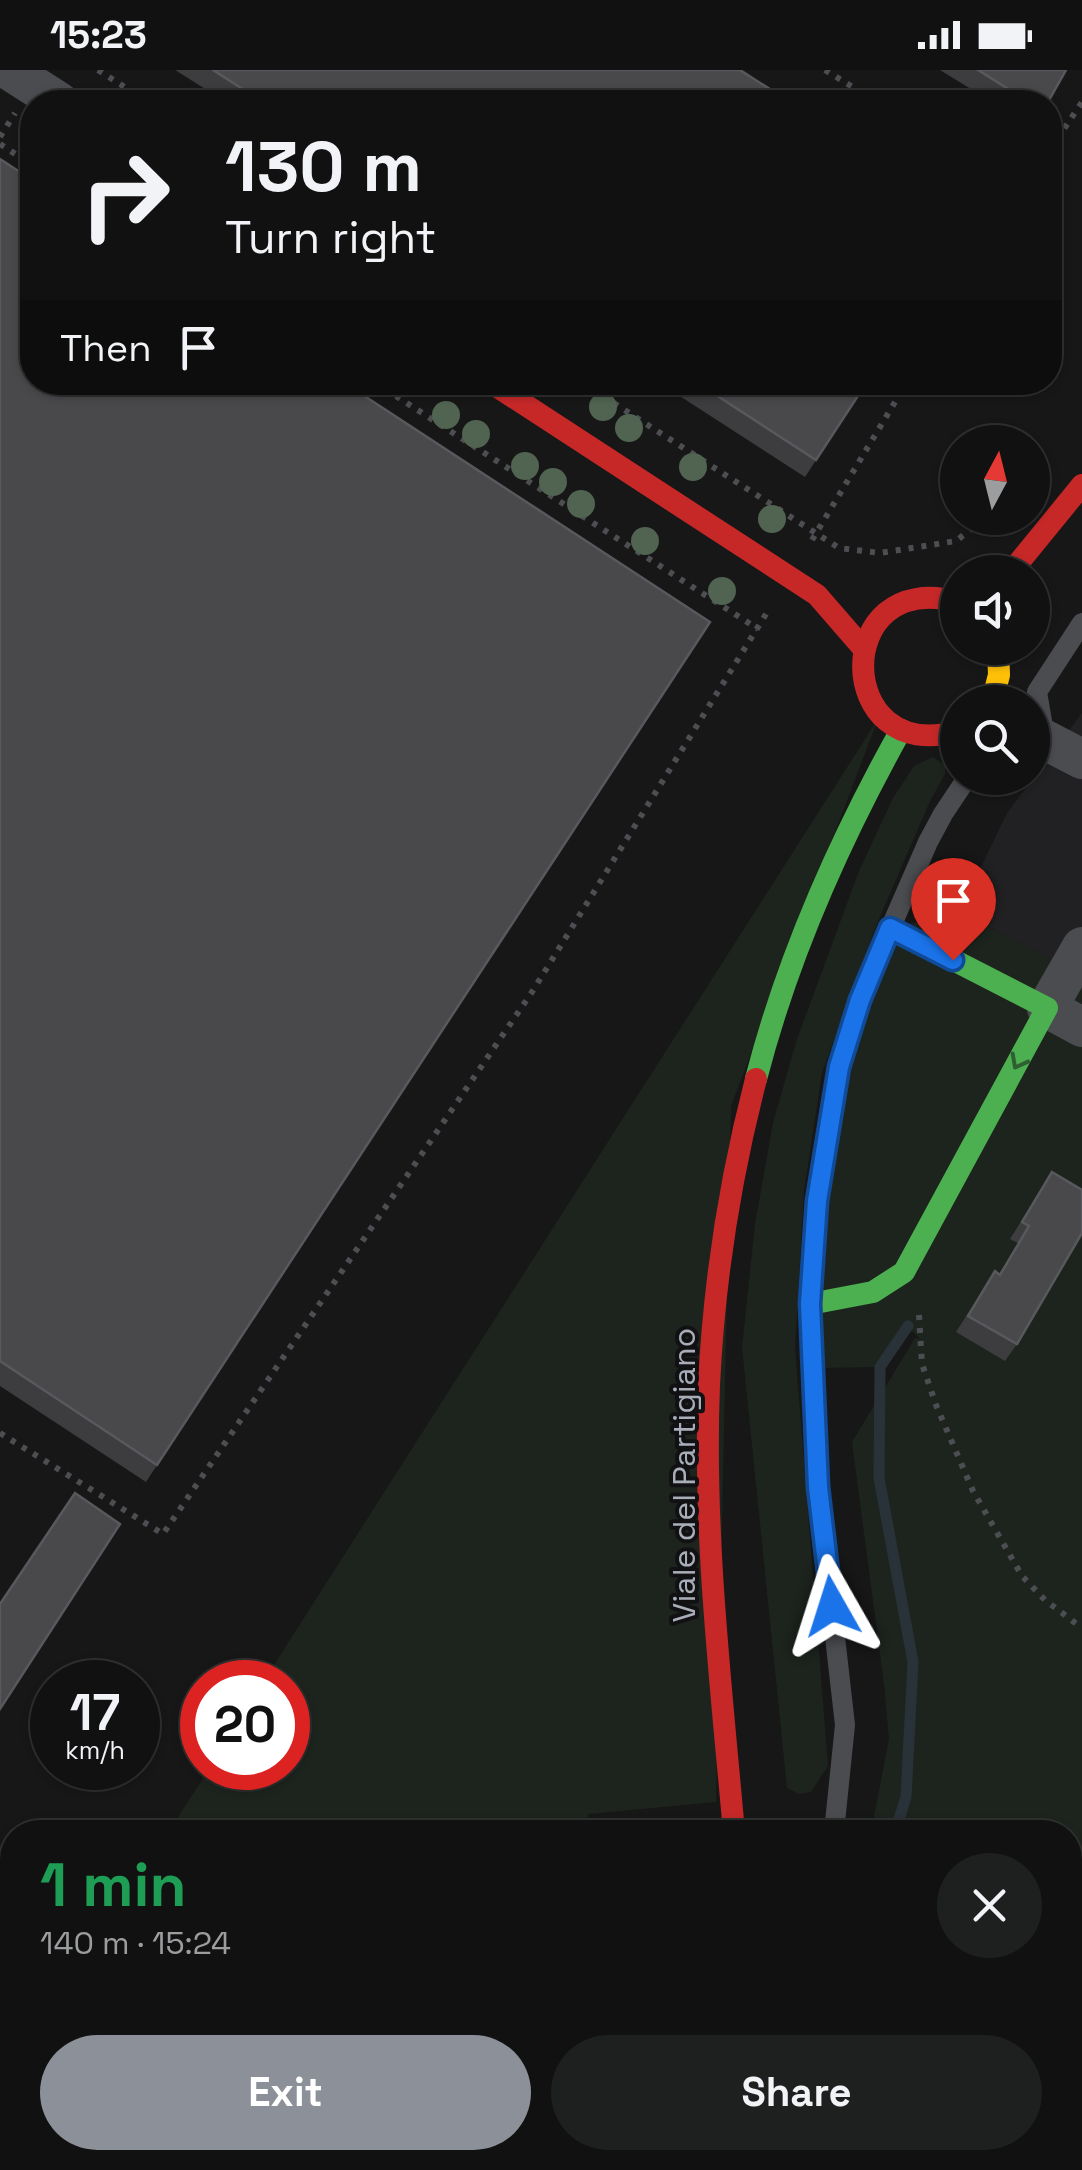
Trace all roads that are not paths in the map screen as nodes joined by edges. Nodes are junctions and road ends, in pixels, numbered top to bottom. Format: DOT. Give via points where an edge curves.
graph roads {
  1 [pos="9,70"];
  2 [pos="40,90"];
  3 [pos="510,395"];
  4 [pos="1082,485"];
  5 [pos="1026,555"];
  6 [pos="803,586"];
  7 [pos="940,597"];
  8 [pos="890,610"];
  9 [pos="1082,622"];
  10 [pos="863,648"];
  11 [pos="1042,685"];
  12 [pos="902,730"];
  13 [pos="940,736"];
  14 [pos="1050,743"];
  15 [pos="1082,759"];
  16 [pos="956,795"];
  17 [pos="890,928"];
  18 [pos="1082,947"];
  19 [pos="1065,1018"];
  20 [pos="810,1304"];
  21 [pos="733,1820"];
  22 [pos="835,1820"];
  1 -- 2 [label="street"];
  3 -- 6 [label="main road"];
  4 -- 5 [label="main road"];
  6 -- 8 [label="street" via="856,606"];
  6 -- 10 [label="main road"];
  7 -- 8 [label="main road" via="911,599"];
  8 -- 10 [label="main road"];
  9 -- 11 [label="lane"];
  10 -- 12 [label="main road" via="863,687 885,720"];
  12 -- 13 [label="main road"];
  12 -- 21 [label="main road, Viale del Partigiano" via="826,873 774,1010 745,1119 721,1255 709,1386 710,1517"];
  14 -- 15 [label="street"];
  16 -- 17 [label="lane"];
  17 -- 19 [label="main road"];
  17 -- 20 [label="lane" via="839,1067 817,1201"];
  18 -- 19 [label="street"];
  19 -- 20 [label="main road, one-way" via="904,1272 873,1292"];
  20 -- 22 [label="lane" via="818,1487 845,1725"];
}
